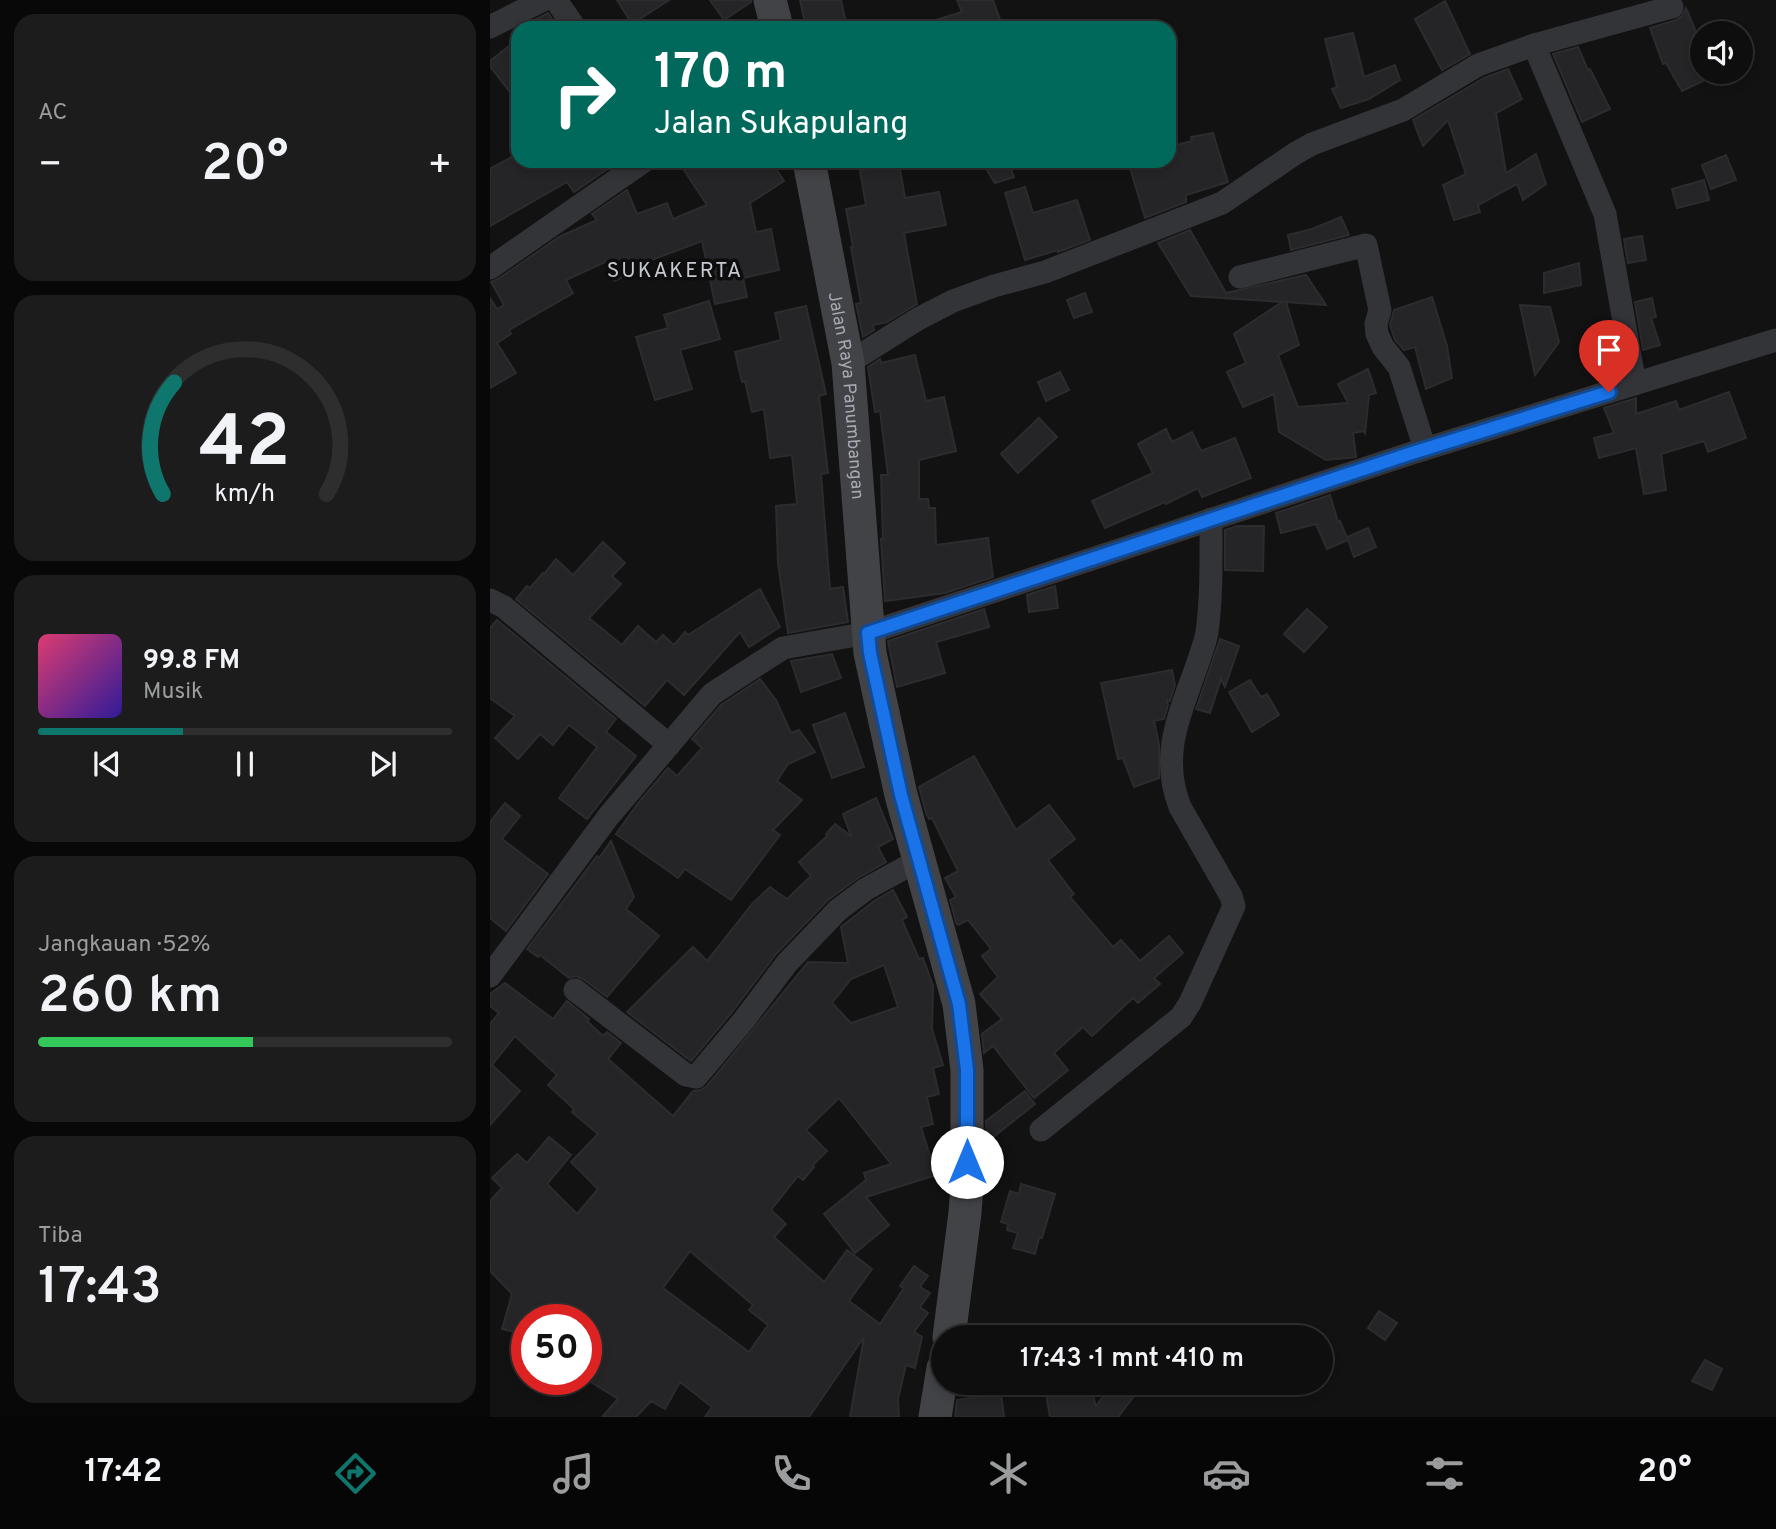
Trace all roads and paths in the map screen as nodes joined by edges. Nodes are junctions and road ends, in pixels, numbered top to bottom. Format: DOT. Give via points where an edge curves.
graph roads {
  1 [pos="543,0"];
  2 [pos="555,0"];
  3 [pos="770,0"];
  4 [pos="1672,7"];
  5 [pos="570,21"];
  6 [pos="775,21"];
  7 [pos="490,27"];
  8 [pos="1534,45"];
  9 [pos="634,168"];
  10 [pos="810,168"];
  11 [pos="490,268"];
  12 [pos="1240,277"];
  13 [pos="1776,340"];
  14 [pos="848,363"];
  15 [pos="1635,384"];
  16 [pos="1425,449"];
  17 [pos="1210,519"];
  18 [pos="490,600"];
  19 [pos="868,633"];
  20 [pos="670,745"];
  21 [pos="919,860"];
  22 [pos="490,976"];
  23 [pos="575,989"];
  24 [pos="1041,1130"];
  25 [pos="951,1325"];
  26 [pos="939,1395"];
  27 [pos="935,1417"];
  1 -- 7 [label="street"];
  2 -- 5 [label="street"];
  3 -- 6 [label="main road"];
  4 -- 8 [label="street"];
  8 -- 14 [label="street" via="1478,65 1403,110 1312,144 1222,203 1045,272 953,301"];
  8 -- 15 [label="street" via="1605,214"];
  9 -- 11 [label="street"];
  10 -- 14 [label="main road, Jalan Raya Panumbangan"];
  12 -- 16 [label="street" via="1366,245 1380,310 1377,334 1399,367"];
  13 -- 15 [label="street"];
  14 -- 19 [label="main road, Jalan Raya Panumbangan"];
  15 -- 16 [label="street"];
  16 -- 17 [label="street"];
  17 -- 19 [label="street"];
  17 -- 24 [label="street" via="1207,633 1170,751 1175,795 1234,906 1181,1017"];
  18 -- 20 [label="street"];
  19 -- 20 [label="street" via="783,648 712,694"];
  19 -- 21 [label="main road, Jalan Raya Panumbangan"];
  20 -- 22 [label="street" via="608,817"];
  21 -- 23 [label="street" via="838,910 787,963 696,1077 686,1075"];
  21 -- 25 [label="main road, Jalan Raya Panumbangan" via="959,1004 967,1070 965,1213"];
  26 -- 27 [label="main road"];
}
